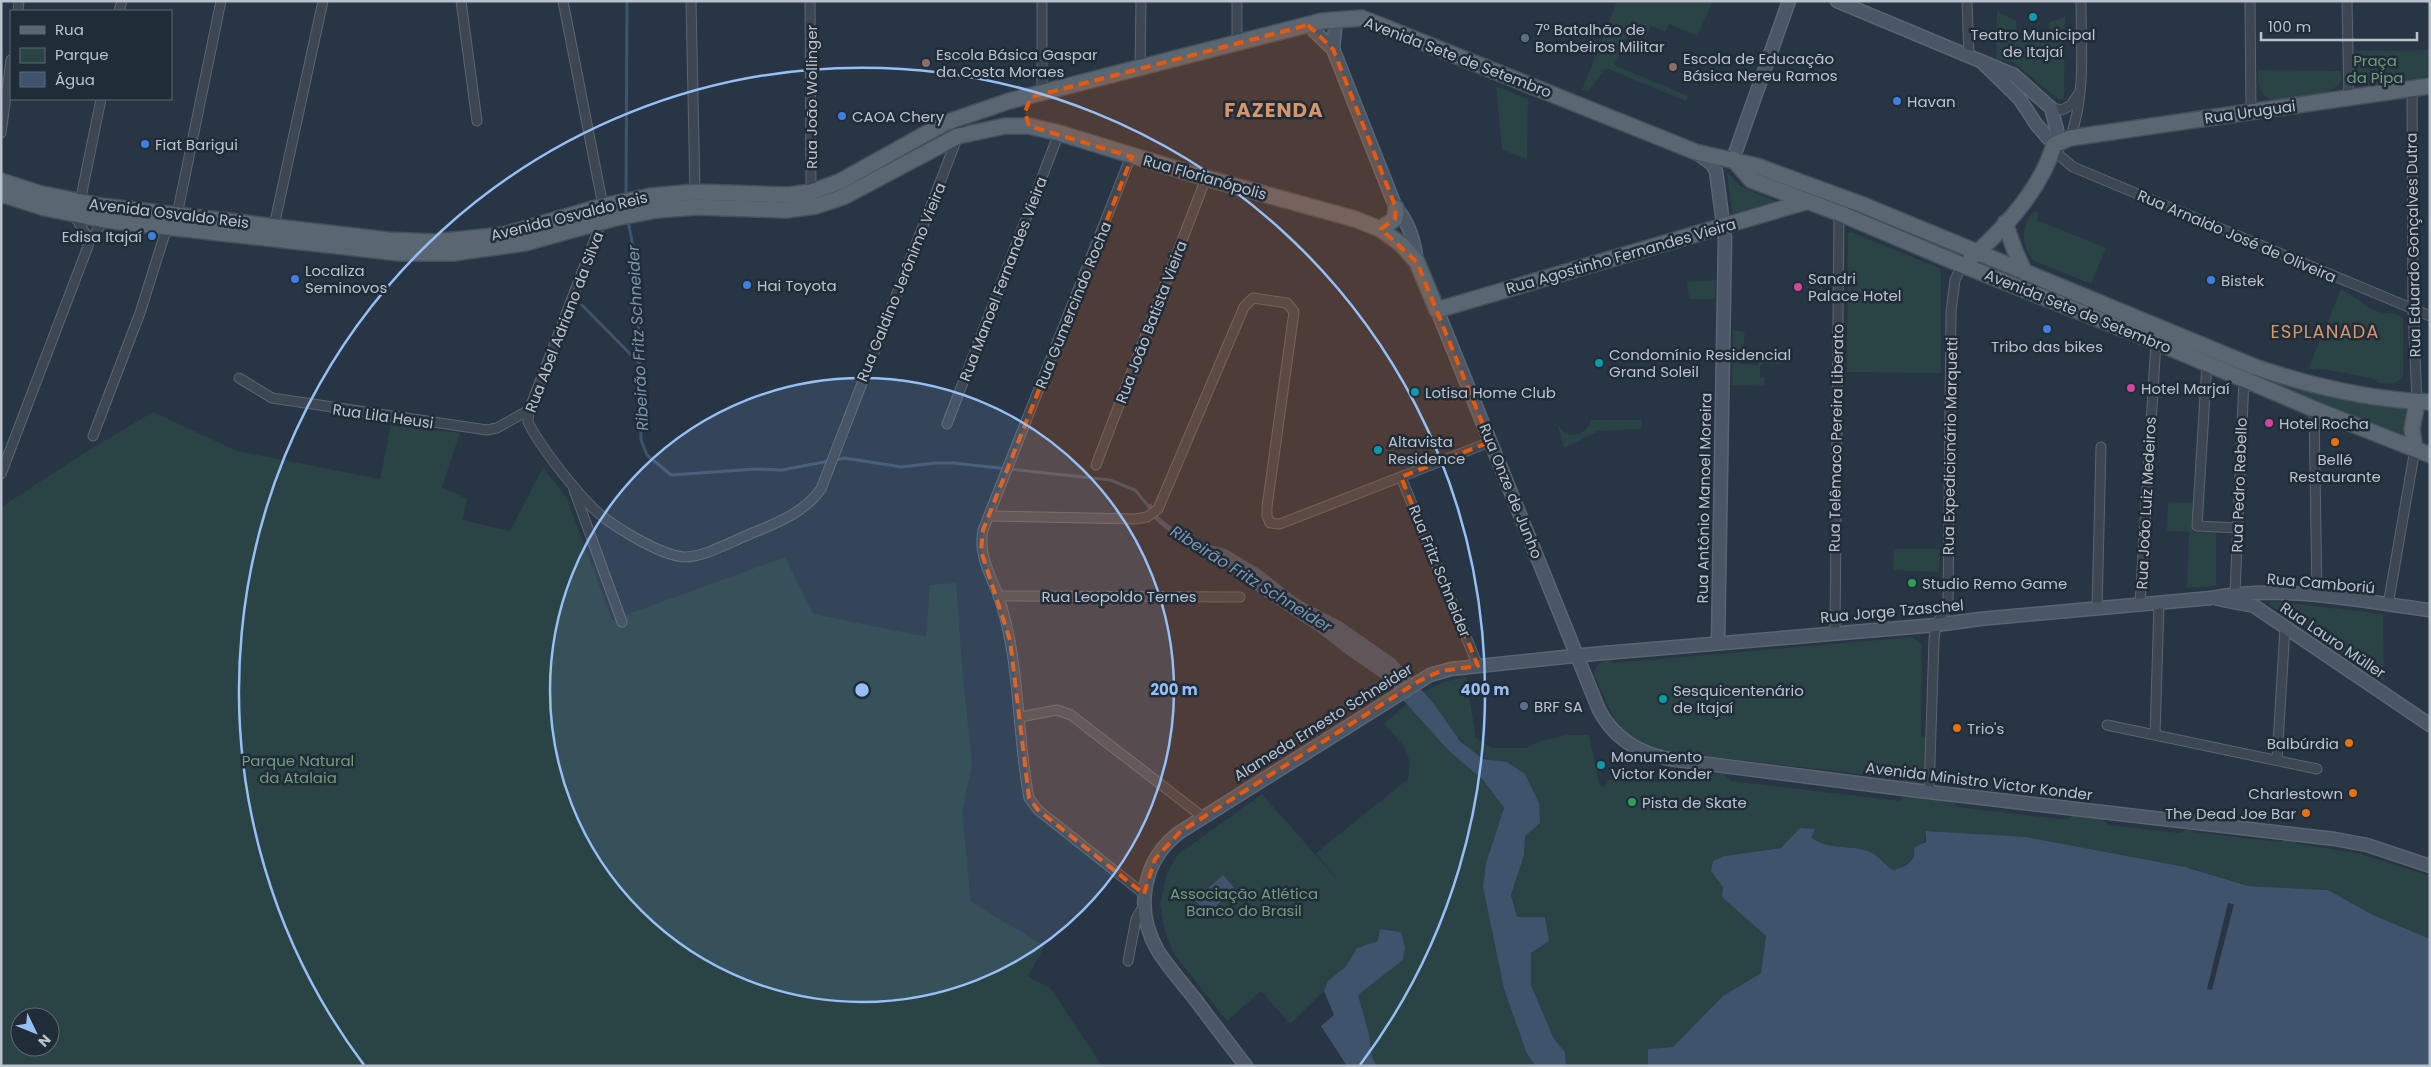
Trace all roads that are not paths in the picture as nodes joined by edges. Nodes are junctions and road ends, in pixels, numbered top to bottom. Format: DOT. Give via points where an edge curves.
graph roads {
  1 [pos="221,1"];
  2 [pos="323,1"];
  3 [pos="461,1"];
  4 [pos="563,1"];
  5 [pos="691,1"];
  6 [pos="810,1"];
  7 [pos="1042,1"];
  8 [pos="1141,1"];
  9 [pos="1238,1"];
  10 [pos="1790,1"];
  11 [pos="1837,1"];
  12 [pos="1968,1"];
  13 [pos="2080,1"];
  14 [pos="2250,1"];
  15 [pos="2347,1"];
  16 [pos="1336,19"];
  17 [pos="1308,25"];
  18 [pos="1237,43"];
  19 [pos="1333,49"];
  20 [pos="1969,57"];
  21 [pos="1983,63"];
  22 [pos="10,67"];
  23 [pos="1140,68"];
  24 [pos="2430,86"];
  25 [pos="2412,89"];
  26 [pos="2080,91"];
  27 [pos="1036,96"];
  28 [pos="2348,98"];
  29 [pos="101,100"];
  30 [pos="2051,108"];
  31 [pos="2251,112"];
  32 [pos="964,118"];
  33 [pos="477,120"];
  34 [pos="1030,126"];
  35 [pos="1,133"];
  36 [pos="1059,133"];
  37 [pos="958,136"];
  38 [pos="2070,138"];
  39 [pos="2054,145"];
  40 [pos="1696,152"];
  41 [pos="1131,156"];
  42 [pos="1733,159"];
  43 [pos="1206,178"];
  44 [pos="1,182"];
  45 [pos="695,192"];
  46 [pos="811,192"];
  47 [pos="1,194"];
  48 [pos="1805,202"];
  49 [pos="638,206"];
  50 [pos="1396,208"];
  51 [pos="77,209"];
  52 [pos="1839,212"];
  53 [pos="608,213"];
  54 [pos="177,215"];
  55 [pos="104,220"];
  56 [pos="2005,223"];
  57 [pos="274,226"];
  58 [pos="167,227"];
  59 [pos="1724,227"];
  60 [pos="1380,229"];
  61 [pos="90,241"];
  62 [pos="1976,253"];
  63 [pos="1417,262"];
  64 [pos="1962,266"];
  65 [pos="2025,273"];
  66 [pos="2413,309"];
  67 [pos="1437,310"];
  68 [pos="2430,316"];
  69 [pos="2156,342"];
  70 [pos="2207,363"];
  71 [pos="239,378"];
  72 [pos="2244,378"];
  73 [pos="2424,402"];
  74 [pos="2314,409"];
  75 [pos="529,410"];
  76 [pos="947,424"];
  77 [pos="93,436"];
  78 [pos="1490,442"];
  79 [pos="2102,447"];
  80 [pos="2415,449"];
  81 [pos="2430,455"];
  82 [pos="1096,465"];
  83 [pos="828,468"];
  84 [pos="1,474"];
  85 [pos="1401,477"];
  86 [pos="572,483"];
  87 [pos="989,516"];
  88 [pos="2237,528"];
  89 [pos="2235,593"];
  90 [pos="2317,595"];
  91 [pos="998,596"];
  92 [pos="1240,597"];
  93 [pos="2210,598"];
  94 [pos="2159,603"];
  95 [pos="2140,604"];
  96 [pos="2388,605"];
  97 [pos="2097,609"];
  98 [pos="2430,610"];
  99 [pos="622,622"];
  100 [pos="1936,625"];
  101 [pos="2285,627"];
  102 [pos="1834,632"];
  103 [pos="1718,643"];
  104 [pos="1578,656"];
  105 [pos="1478,666"];
  106 [pos="1020,717"];
  107 [pos="2107,725"];
  108 [pos="2430,725"];
  109 [pos="2155,735"];
  110 [pos="2277,760"];
  111 [pos="2317,768"];
  112 [pos="1929,792"];
  113 [pos="1203,817"];
  114 [pos="2430,866"];
  115 [pos="1144,899"];
  116 [pos="1128,961"];
  117 [pos="1246,1066"];
  1 -- 54 [label="street"];
  2 -- 57 [label="street"];
  3 -- 33 [label="street"];
  4 -- 53 [label="street"];
  5 -- 45 [label="street"];
  6 -- 46 [label="street, Rua João Wollinger"];
  7 -- 27 [label="street"];
  8 -- 23 [label="street"];
  9 -- 18 [label="street"];
  10 -- 42 [label="main road"];
  11 -- 20 [label="main road"];
  12 -- 20 [label="street"];
  13 -- 26 [label="street"];
  14 -- 31 [label="street"];
  15 -- 28 [label="street"];
  16 -- 17 [label="main road, Avenida Sete de Setembro"];
  16 -- 19 [label="main road, Rua Onze de Junho"];
  16 -- 40 [label="main road, Avenida Sete de Setembro" via="1370,20"];
  17 -- 18 [label="main road, Avenida Sete de Setembro"];
  17 -- 19 [label="main road, Rua Onze de Junho"];
  18 -- 23 [label="main road, Avenida Sete de Setembro"];
  19 -- 50 [label="main road, Rua Onze de Junho"];
  20 -- 21 [label="main road"];
  21 -- 30 [label="main road" via="2014,75"];
  21 -- 39 [label="main road" via="2019,98"];
  22 -- 35 [label="street"];
  23 -- 27 [label="main road, Avenida Sete de Setembro"];
  24 -- 25 [label="main road, Rua Uruguai"];
  25 -- 28 [label="main road, Rua Uruguai"];
  25 -- 66 [label="street, Rua Eduardo Gonçalves Dutra"];
  26 -- 30 [label="street" via="2062,110"];
  26 -- 38 [label="street" via="2078,115"];
  27 -- 32 [label="main road, Avenida Osvaldo Reis"];
  27 -- 34 [label="main road" via="1025,112"];
  28 -- 31 [label="main road, Rua Uruguai"];
  29 -- 51 [label="street"];
  30 -- 39 [label="main road" via="2058,136"];
  31 -- 38 [label="main road, Rua Uruguai"];
  32 -- 37 [label="street, Rua Galdino Jerônimo Vieira"];
  32 -- 46 [label="main road, Avenida Osvaldo Reis" via="927,131 839,182"];
  34 -- 36 [label="main road, Rua Florianópolis"];
  34 -- 37 [label="main road, Avenida Osvaldo Reis" via="1005,126"];
  36 -- 41 [label="main road, Rua Florianópolis"];
  36 -- 76 [label="street, Rua Manoel Fernandes Vieira"];
  37 -- 49 [label="main road, Avenida Osvaldo Reis" via="843,197 816,206 786,210"];
  37 -- 83 [label="street, Rua Galdino Jerônimo Vieira"];
  38 -- 39 [label="main road, Rua Uruguai"];
  39 -- 56 [label="main road" via="2041,177"];
  39 -- 66 [label="street, Rua Arnaldo José de Oliveira" via="2063,160 2073,168"];
  40 -- 42 [label="main road, Avenida Sete de Setembro"];
  40 -- 59 [label="main road, Rua Antônio Manoel Moreira" via="1716,171"];
  41 -- 43 [label="main road, Rua Florianópolis"];
  41 -- 87 [label="street, Rua Gumercindo Rocha"];
  42 -- 48 [label="main road, Avenida Sete de Setembro" via="1750,180"];
  42 -- 62 [label="main road, Avenida Sete de Setembro" via="1863,205"];
  43 -- 60 [label="main road, Rua Florianópolis" via="1355,219"];
  43 -- 82 [label="street, Rua João Batista Vieira"];
  44 -- 51 [label="main road, Avenida Osvaldo Reis"];
  45 -- 46 [label="main road, Avenida Osvaldo Reis"];
  45 -- 49 [label="main road, Avenida Osvaldo Reis"];
  47 -- 51 [label="main road, Avenida Osvaldo Reis"];
  48 -- 52 [label="main road, Avenida Sete de Setembro"];
  48 -- 59 [label="main road, Rua Agostinho Fernandes Vieira"];
  49 -- 53 [label="main road, Avenida Osvaldo Reis"];
  50 -- 60 [label="main road" via="1395,219"];
  50 -- 63 [label="main road, Rua Onze de Junho" via="1414,239"];
  51 -- 54 [label="main road, Avenida Osvaldo Reis"];
  51 -- 55 [label="main road, Avenida Osvaldo Reis"];
  51 -- 61 [label="street"];
  52 -- 64 [label="main road, Avenida Sete de Setembro"];
  52 -- 102 [label="street, Rua Telêmaco Pereira Liberato"];
  53 -- 57 [label="main road, Avenida Osvaldo Reis" via="503,235 434,242 387,240"];
  53 -- 58 [label="main road, Avenida Osvaldo Reis" via="525,243 477,251 428,254"];
  53 -- 75 [label="street, Rua Abel Adriano da Silva"];
  54 -- 57 [label="main road, Avenida Osvaldo Reis"];
  55 -- 58 [label="main road, Avenida Osvaldo Reis"];
  55 -- 61 [label="street"];
  56 -- 62 [label="main road"];
  56 -- 65 [label="main road"];
  58 -- 77 [label="street" via="140,313"];
  59 -- 67 [label="main road, Rua Agostinho Fernandes Vieira"];
  59 -- 103 [label="main road, Rua Antônio Manoel Moreira"];
  60 -- 63 [label="main road, Rua Florianópolis" via="1401,244"];
  61 -- 84 [label="street"];
  62 -- 64 [label="main road"];
  62 -- 65 [label="main road, Avenida Sete de Setembro"];
  63 -- 67 [label="main road, Rua Onze de Junho"];
  64 -- 69 [label="main road, Avenida Sete de Setembro"];
  64 -- 100 [label="street, Rua Expedicionário Marquetti" via="1956,280 1952,311 1948,606"];
  65 -- 73 [label="main road, Avenida Sete de Setembro" via="2290,379 2332,390"];
  66 -- 68 [label="street, Rua Arnaldo José de Oliveira"];
  66 -- 73 [label="street, Rua Eduardo Gonçalves Dutra"];
  67 -- 78 [label="main road, Rua Onze de Junho"];
  69 -- 70 [label="main road, Avenida Sete de Setembro"];
  69 -- 95 [label="street, Rua João Luiz Medeiros"];
  70 -- 72 [label="main road, Avenida Sete de Setembro"];
  70 -- 88 [label="street" via="2196,526"];
  71 -- 75 [label="street, Rua Lila Heusi" via="272,398 487,430"];
  72 -- 74 [label="main road, Avenida Sete de Setembro"];
  72 -- 88 [label="street, Rua Pedro Rebello"];
  73 -- 80 [label="main road" via="2412,429"];
  74 -- 80 [label="main road, Avenida Sete de Setembro"];
  74 -- 90 [label="street"];
  75 -- 86 [label="street, Rua Abel Adriano da Silva" via="530,426"];
  78 -- 85 [label="street"];
  78 -- 104 [label="main road, Rua Onze de Junho"];
  79 -- 97 [label="street"];
  80 -- 81 [label="main road, Avenida Sete de Setembro"];
  80 -- 96 [label="street"];
  83 -- 86 [label="street, Rua Abel Adriano da Silva" via="821,489 800,511 741,538 686,557 672,555 637,539 590,505"];
  85 -- 87 [label="street" via="1280,524 1270,523 1267,507 1294,312 1287,303 1252,298 1158,509 1148,517"];
  85 -- 105 [label="street, Rua Fritz Schneider"];
  86 -- 99 [label="street"];
  87 -- 91 [label="street, Rua Gumercindo Rocha" via="983,530 981,551"];
  88 -- 89 [label="street, Rua Pedro Rebello"];
  89 -- 90 [label="main road, Rua Camboriú"];
  89 -- 93 [label="main road, Rua Camboriú"];
  90 -- 96 [label="main road, Rua Camboriú"];
  91 -- 92 [label="street, Rua Leopoldo Ternes"];
  91 -- 106 [label="street, Rua Gumercindo Rocha" via="1010,640"];
  93 -- 94 [label="main road, Rua Jorge Tzaschel"];
  93 -- 101 [label="main road, Rua Lauro Müller" via="2254,606"];
  94 -- 95 [label="main road, Rua Jorge Tzaschel"];
  94 -- 109 [label="street"];
  95 -- 97 [label="main road, Rua Jorge Tzaschel"];
  96 -- 98 [label="main road, Rua Camboriú"];
  97 -- 100 [label="main road, Rua Jorge Tzaschel" via="1980,618"];
  100 -- 102 [label="main road, Rua Jorge Tzaschel"];
  100 -- 112 [label="street"];
  101 -- 108 [label="main road, Rua Lauro Müller"];
  101 -- 110 [label="street"];
  102 -- 103 [label="main road, Rua Jorge Tzaschel"];
  103 -- 104 [label="main road, Rua Jorge Tzaschel"];
  104 -- 105 [label="main road, Alameda Ernesto Schneider"];
  104 -- 112 [label="main road, Avenida Ministro Victor Konder" via="1605,721 1618,736 1642,752 1669,759"];
  105 -- 113 [label="main road, Alameda Ernesto Schneider" via="1441,671 1419,681"];
  106 -- 113 [label="street" via="1058,710 1071,715"];
  106 -- 115 [label="street, Rua Gumercindo Rocha" via="1032,805"];
  107 -- 109 [label="street"];
  109 -- 110 [label="street"];
  110 -- 111 [label="street"];
  112 -- 114 [label="main road, Avenida Ministro Victor Konder" via="2336,839 2367,845"];
  113 -- 115 [label="main road, Alameda Ernesto Schneider" via="1163,847 1149,871"];
  115 -- 116 [label="street" via="1136,919"];
  115 -- 117 [label="main road" via="1148,926 1158,950"];
}
